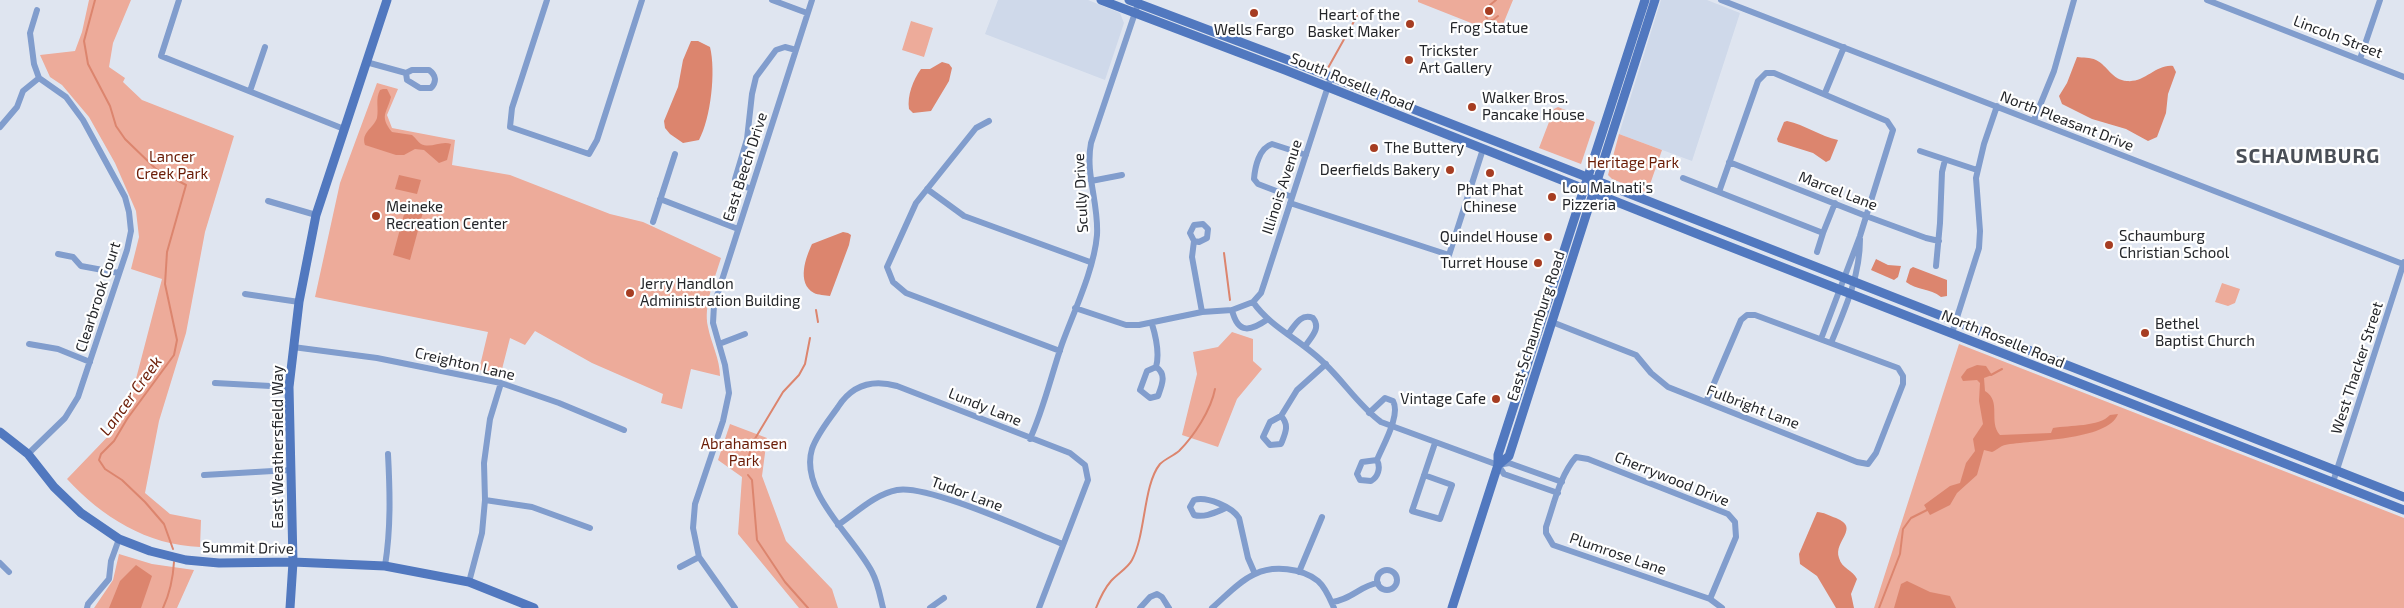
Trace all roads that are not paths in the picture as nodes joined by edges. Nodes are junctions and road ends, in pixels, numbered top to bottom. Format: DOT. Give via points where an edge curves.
graph roads {
  1 [pos="179,0"];
  2 [pos="386,0"];
  3 [pos="547,0"];
  4 [pos="642,0"];
  5 [pos="772,0"];
  6 [pos="812,0"];
  7 [pos="1101,0"];
  8 [pos="1645,0"];
  9 [pos="1655,0"];
  10 [pos="1722,0"];
  11 [pos="2074,0"];
  12 [pos="2207,0"];
  13 [pos="2380,0"];
  14 [pos="1133,2"];
  15 [pos="37,10"];
  16 [pos="807,13"];
  17 [pos="1135,14"];
  18 [pos="1844,46"];
  19 [pos="265,47"];
  20 [pos="796,50"];
  21 [pos="2360,59"];
  22 [pos="366,62"];
  23 [pos="406,73"];
  24 [pos="1331,77"];
  25 [pos="2404,77"];
  26 [pos="39,78"];
  27 [pos="1327,88"];
  28 [pos="250,91"];
  29 [pos="1826,93"];
  30 [pos="1997,106"];
  31 [pos="2034,120"];
  32 [pos="989,121"];
  33 [pos="0,127"];
  34 [pos="344,129"];
  35 [pos="1483,149"];
  36 [pos="1920,150"];
  37 [pos="675,154"];
  38 [pos="1306,155"];
  39 [pos="1945,160"];
  40 [pos="1729,162"];
  41 [pos="1977,170"];
  42 [pos="1122,175"];
  43 [pos="1588,177"];
  44 [pos="1683,178"];
  45 [pos="1091,181"];
  46 [pos="1597,181"];
  47 [pos="1584,188"];
  48 [pos="751,189"];
  49 [pos="927,189"];
  50 [pos="1593,192"];
  51 [pos="1719,192"];
  52 [pos="660,199"];
  53 [pos="1291,200"];
  54 [pos="268,201"];
  55 [pos="1835,203"];
  56 [pos="316,215"];
  57 [pos="1866,216"];
  58 [pos="653,222"];
  59 [pos="738,229"];
  60 [pos="1823,233"];
  61 [pos="1860,236"];
  62 [pos="1194,241"];
  63 [pos="1939,241"];
  64 [pos="1817,252"];
  65 [pos="58,254"];
  66 [pos="1090,262"];
  67 [pos="2404,262"];
  68 [pos="1936,266"];
  69 [pos="119,273"];
  70 [pos="1844,277"];
  71 [pos="1855,281"];
  72 [pos="1839,289"];
  73 [pos="1850,293"];
  74 [pos="245,294"];
  75 [pos="299,302"];
  76 [pos="1253,302"];
  77 [pos="1075,308"];
  78 [pos="1232,310"];
  79 [pos="1202,312"];
  80 [pos="1268,319"];
  81 [pos="1552,322"];
  82 [pos="1956,322"];
  83 [pos="1152,324"];
  84 [pos="1289,333"];
  85 [pos="1952,333"];
  86 [pos="745,334"];
  87 [pos="1821,339"];
  88 [pos="1831,343"];
  89 [pos="29,344"];
  90 [pos="719,344"];
  91 [pos="1306,345"];
  92 [pos="293,348"];
  93 [pos="1060,351"];
  94 [pos="90,362"];
  95 [pos="1326,364"];
  96 [pos="1156,367"];
  97 [pos="215,383"];
  98 [pos="501,383"];
  99 [pos="289,386"];
  100 [pos="1706,402"];
  101 [pos="1369,413"];
  102 [pos="1281,416"];
  103 [pos="1390,427"];
  104 [pos="624,430"];
  105 [pos="0,432"];
  106 [pos="1030,439"];
  107 [pos="1435,443"];
  108 [pos="28,454"];
  109 [pos="388,454"];
  110 [pos="1378,460"];
  111 [pos="1498,465"];
  112 [pos="290,470"];
  113 [pos="2338,471"];
  114 [pos="204,474"];
  115 [pos="1424,475"];
  116 [pos="1562,482"];
  117 [pos="2334,482"];
  118 [pos="1558,493"];
  119 [pos="2404,497"];
  120 [pos="486,500"];
  121 [pos="1226,508"];
  122 [pos="2404,510"];
  123 [pos="1322,517"];
  124 [pos="838,525"];
  125 [pos="590,528"];
  126 [pos="118,539"];
  127 [pos="1063,544"];
  128 [pos="699,557"];
  129 [pos="293,562"];
  130 [pos="0,563"];
  131 [pos="384,566"];
  132 [pos="680,567"];
  133 [pos="9,572"];
  134 [pos="1299,572"];
  135 [pos="1255,574"];
  136 [pos="469,582"];
  137 [pos="1378,583"];
  138 [pos="944,598"];
  139 [pos="1710,599"];
  140 [pos="1333,605"];
  141 [pos="87,608"];
  142 [pos="290,608"];
  143 [pos="534,608"];
  144 [pos="735,608"];
  145 [pos="883,608"];
  146 [pos="930,608"];
  147 [pos="1040,608"];
  148 [pos="1140,608"];
  149 [pos="1169,608"];
  150 [pos="1212,608"];
  151 [pos="1452,608"];
  152 [pos="1722,608"];
  1 -- 28 [label="street" via="161,56"];
  2 -- 22 [label="main road, East Weathersfield Way"];
  3 -- 4 [label="street" via="512,108 510,127 589,154 597,140"];
  5 -- 16 [label="street"];
  6 -- 16 [label="street, East Beech Drive"];
  7 -- 17 [label="main road, South Roselle Road"];
  8 -- 43 [label="main road, East Schaumburg Road"];
  9 -- 46 [label="main road, East Schaumburg Road"];
  10 -- 18 [label="street, North Pleasant Drive"];
  11 -- 31 [label="street" via="2054,71"];
  12 -- 21 [label="street, Lincoln Street"];
  13 -- 21 [label="street"];
  14 -- 17 [label="street, Scully Drive"];
  14 -- 24 [label="main road, South Roselle Road"];
  15 -- 26 [label="street" via="30,33"];
  16 -- 20 [label="street, East Beech Drive"];
  17 -- 27 [label="main road, South Roselle Road"];
  17 -- 45 [label="street, Scully Drive" via="1091,143"];
  18 -- 29 [label="street"];
  18 -- 30 [label="street, North Pleasant Drive"];
  19 -- 28 [label="street"];
  20 -- 48 [label="street, East Beech Drive"];
  20 -- 48 [label="street" via="776,50 754,83 747,139 735,178 737,183"];
  21 -- 25 [label="street, Lincoln Street"];
  22 -- 23 [label="street"];
  22 -- 34 [label="main road, East Weathersfield Way"];
  23 -- 23 [label="street" via="408,80 420,88 431,88 435,81 429,70"];
  24 -- 27 [label="street, Illinois Avenue"];
  24 -- 43 [label="main road, South Roselle Road"];
  26 -- 33 [label="street" via="23,91 17,107"];
  26 -- 69 [label="street, Clearbrook Court" via="66,97 83,120 124,197 130,231"];
  27 -- 35 [label="main road, South Roselle Road"];
  27 -- 38 [label="street, Illinois Avenue"];
  28 -- 34 [label="street"];
  29 -- 40 [label="street" via="1770,72 1764,74 1758,80"];
  29 -- 57 [label="street" via="1887,121 1893,130"];
  30 -- 31 [label="street, North Pleasant Drive"];
  30 -- 41 [label="street"];
  31 -- 67 [label="street, North Pleasant Drive"];
  32 -- 49 [label="street" via="976,128"];
  34 -- 56 [label="main road, East Weathersfield Way"];
  35 -- 47 [label="main road, South Roselle Road"];
  35 -- 53 [label="street" via="1449,255"];
  36 -- 39 [label="street"];
  37 -- 52 [label="street"];
  38 -- 53 [label="street, Illinois Avenue"];
  38 -- 53 [label="street" via="1267,145 1254,172 1254,180 1258,184"];
  39 -- 41 [label="street"];
  39 -- 63 [label="street"];
  40 -- 51 [label="street"];
  40 -- 55 [label="street, Marcel Lane"];
  41 -- 82 [label="street" via="1980,243"];
  42 -- 45 [label="street"];
  43 -- 46 [label="main road, South Roselle Road"];
  43 -- 47 [label="main road, East Schaumburg Road"];
  44 -- 51 [label="street"];
  45 -- 66 [label="street, Scully Drive" via="1097,221"];
  46 -- 50 [label="main road, East Schaumburg Road"];
  46 -- 70 [label="main road, North Roselle Road"];
  47 -- 50 [label="main road, South Roselle Road"];
  47 -- 111 [label="main road, East Schaumburg Road" via="1498,454"];
  48 -- 59 [label="street, East Beech Drive"];
  49 -- 66 [label="street" via="964,216"];
  49 -- 93 [label="street" via="906,220 887,268 893,282 906,293"];
  50 -- 72 [label="main road, North Roselle Road"];
  50 -- 81 [label="main road, East Schaumburg Road"];
  51 -- 60 [label="street"];
  52 -- 58 [label="street"];
  52 -- 59 [label="street"];
  53 -- 76 [label="street, Illinois Avenue" via="1261,292"];
  54 -- 56 [label="street"];
  55 -- 57 [label="street, Marcel Lane"];
  55 -- 60 [label="street"];
  56 -- 75 [label="main road, East Weathersfield Way"];
  57 -- 61 [label="street"];
  57 -- 63 [label="street, Marcel Lane"];
  59 -- 90 [label="street, East Beech Drive" via="714,305 713,322"];
  60 -- 64 [label="street"];
  61 -- 70 [label="street"];
  61 -- 71 [label="street" via="1860,261"];
  62 -- 79 [label="street" via="1192,257"];
  63 -- 68 [label="street"];
  65 -- 69 [label="street" via="72,257 81,266"];
  66 -- 77 [label="street, Scully Drive"];
  67 -- 113 [label="street, West Thacker Street"];
  69 -- 94 [label="street, Clearbrook Court"];
  70 -- 71 [label="main road, North Roselle Road"];
  70 -- 72 [label="street"];
  71 -- 73 [label="street"];
  71 -- 82 [label="main road, North Roselle Road"];
  72 -- 73 [label="main road, North Roselle Road"];
  72 -- 87 [label="street"];
  73 -- 85 [label="main road, North Roselle Road"];
  73 -- 88 [label="street"];
  74 -- 75 [label="street"];
  75 -- 92 [label="main road, East Weathersfield Way"];
  76 -- 78 [label="street"];
  76 -- 80 [label="street"];
  77 -- 83 [label="street" via="1126,325"];
  77 -- 93 [label="street, Scully Drive"];
  78 -- 79 [label="street"];
  78 -- 80 [label="street" via="1242,328 1252,329"];
  79 -- 83 [label="street"];
  80 -- 84 [label="street"];
  81 -- 100 [label="street, Fulbright Lane" via="1636,355 1668,387"];
  81 -- 111 [label="main road, East Schaumburg Road" via="1509,456"];
  82 -- 85 [label="street"];
  82 -- 113 [label="main road, North Roselle Road"];
  83 -- 96 [label="street" via="1156,338"];
  84 -- 91 [label="street"];
  84 -- 91 [label="street" via="1300,319 1313,318 1316,330"];
  85 -- 117 [label="main road, North Roselle Road"];
  86 -- 90 [label="street"];
  87 -- 88 [label="street"];
  87 -- 100 [label="street" via="1747,315 1741,320"];
  88 -- 100 [label="street, Fulbright Lane" via="1898,368 1904,376 1876,453 1868,464"];
  89 -- 94 [label="street" via="58,348"];
  90 -- 128 [label="street, East Beech Drive" via="729,393 695,504 693,528"];
  91 -- 95 [label="street"];
  92 -- 98 [label="street, Creighton Lane" via="377,358"];
  92 -- 99 [label="main road, East Weathersfield Way"];
  93 -- 106 [label="street, Scully Drive"];
  94 -- 108 [label="street, Clearbrook Court" via="78,397 65,418"];
  95 -- 101 [label="street"];
  95 -- 102 [label="street" via="1297,390"];
  96 -- 96 [label="street" via="1147,371 1140,390 1150,398 1158,396 1164,376"];
  97 -- 99 [label="street"];
  98 -- 104 [label="street, Creighton Lane"];
  98 -- 120 [label="street" via="490,419 484,463"];
  99 -- 112 [label="main road, East Weathersfield Way"];
  101 -- 103 [label="street"];
  101 -- 103 [label="street" via="1385,398 1394,400 1396,410"];
  102 -- 102 [label="street" via="1270,422 1263,437 1270,445 1281,444 1286,423"];
  103 -- 107 [label="street"];
  103 -- 110 [label="street"];
  105 -- 108 [label="main road, Summit Drive"];
  106 -- 124 [label="street, Lundy Lane" via="896,386 877,382 862,384 839,404 817,439 810,458 812,476"];
  106 -- 127 [label="street, Lundy Lane" via="1079,458 1088,473"];
  107 -- 111 [label="street"];
  107 -- 115 [label="street"];
  108 -- 126 [label="main road, Summit Drive" via="54,487 80,512"];
  109 -- 131 [label="street" via="389,540"];
  111 -- 116 [label="street" via="1509,463"];
  111 -- 118 [label="street" via="1504,474"];
  111 -- 151 [label="main road, East Schaumburg Road"];
  112 -- 114 [label="street"];
  112 -- 129 [label="main road, East Weathersfield Way"];
  113 -- 117 [label="street, West Thacker Street"];
  113 -- 119 [label="main road, North Roselle Road"];
  115 -- 115 [label="street" via="1412,511 1440,519 1452,485"];
  116 -- 118 [label="street, Plumrose Lane"];
  116 -- 139 [label="street, Cherrywood Drive" via="1570,463 1576,457 1582,457 1728,514 1735,522 1736,537"];
  117 -- 122 [label="main road, North Roselle Road"];
  118 -- 139 [label="street, Plumrose Lane" via="1546,527 1553,545"];
  120 -- 125 [label="street" via="532,508"];
  120 -- 136 [label="street" via="482,534"];
  121 -- 121 [label="street" via="1201,499 1194,500 1190,507 1198,516"];
  121 -- 135 [label="street" via="1239,518"];
  123 -- 134 [label="street"];
  124 -- 127 [label="street, Tudor Lane" via="884,494 908,489 933,494"];
  124 -- 145 [label="street" via="872,572"];
  126 -- 129 [label="main road, Summit Drive" via="186,560"];
  126 -- 141 [label="street" via="109,579"];
  127 -- 147 [label="street"];
  128 -- 132 [label="street"];
  128 -- 144 [label="street, East Beech Drive"];
  129 -- 131 [label="main road, Summit Drive"];
  129 -- 142 [label="main road, East Weathersfield Way"];
  130 -- 133 [label="street"];
  131 -- 136 [label="main road, Summit Drive"];
  134 -- 135 [label="street" via="1278,569"];
  134 -- 140 [label="street" via="1318,581"];
  135 -- 150 [label="street"];
  136 -- 143 [label="main road, Summit Drive"];
  137 -- 140 [label="street" via="1370,584"];
  138 -- 146 [label="street"];
  139 -- 152 [label="street, Plumrose Lane"];
  148 -- 149 [label="street" via="1157,594"];
}
